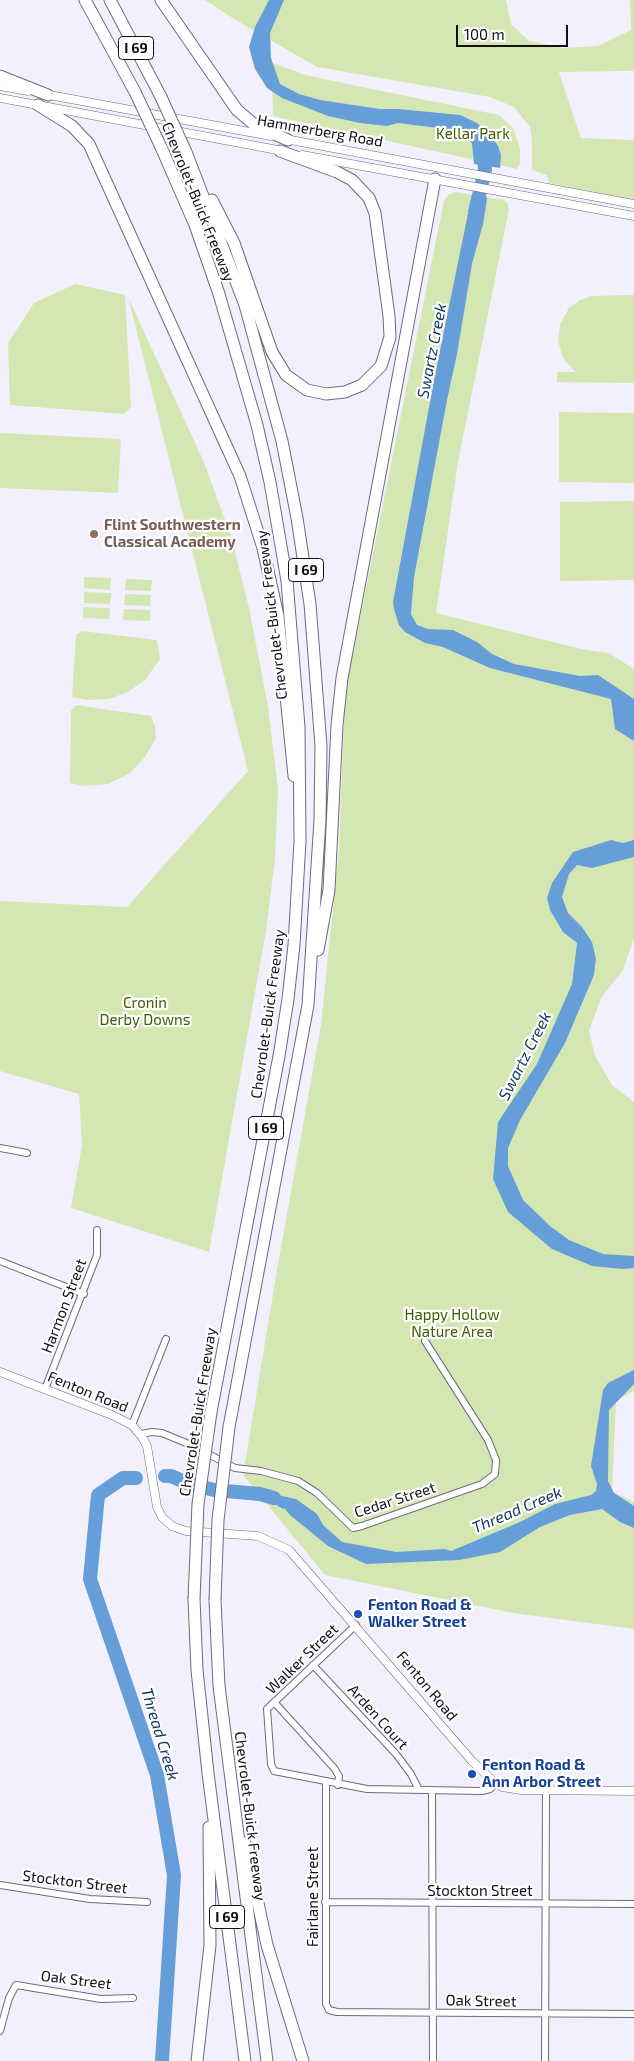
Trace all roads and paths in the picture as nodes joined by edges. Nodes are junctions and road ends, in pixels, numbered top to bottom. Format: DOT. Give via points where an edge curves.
graph roads {
  1 [pos="79,0"];
  2 [pos="85,0"];
  3 [pos="110,0"];
  4 [pos="161,0"];
  5 [pos="100,30"];
  6 [pos="0,76"];
  7 [pos="0,86"];
  8 [pos="48,95"];
  9 [pos="0,98"];
  10 [pos="38,105"];
  11 [pos="288,140"];
  12 [pos="280,151"];
  13 [pos="187,154"];
  14 [pos="426,165"];
  15 [pos="435,179"];
  16 [pos="634,204"];
  17 [pos="634,216"];
  18 [pos="300,841"];
  19 [pos="308,1005"];
  20 [pos="0,1148"];
  21 [pos="28,1153"];
  22 [pos="97,1230"];
  23 [pos="0,1261"];
  24 [pos="84,1294"];
  25 [pos="166,1339"];
  26 [pos="425,1341"];
  27 [pos="0,1372"];
  28 [pos="46,1390"];
  29 [pos="132,1425"];
  30 [pos="141,1434"];
  31 [pos="356,1625"];
  32 [pos="313,1665"];
  33 [pos="274,1702"];
  34 [pos="208,1773"];
  35 [pos="326,1782"];
  36 [pos="496,1784"];
  37 [pos="338,1785"];
  38 [pos="232,1789"];
  39 [pos="419,1790"];
  40 [pos="432,1790"];
  41 [pos="546,1791"];
  42 [pos="634,1791"];
  43 [pos="0,1885"];
  44 [pos="147,1902"];
  45 [pos="325,1902"];
  46 [pos="433,1903"];
  47 [pos="546,1903"];
  48 [pos="634,1904"];
  49 [pos="133,1998"];
  50 [pos="329,2010"];
  51 [pos="433,2013"];
  52 [pos="546,2014"];
  53 [pos="634,2014"];
  54 [pos="0,2031"];
  55 [pos="197,2061"];
  56 [pos="245,2061"];
  57 [pos="267,2061"];
  58 [pos="303,2061"];
  59 [pos="433,2061"];
  60 [pos="546,2061"];
  1 -- 5 [label="highway"];
  2 -- 5 [label="highway, Chevrolet-Buick Freeway / I 69"];
  3 -- 13 [label="highway, Chevrolet-Buick Freeway / I 69, bridge"];
  4 -- 11 [label="highway" via="237,110 256,126"];
  5 -- 18 [label="highway, Chevrolet-Buick Freeway / I 69, bridge" via="135,92 195,225 229,326 257,426 270,482 294,652 300,727"];
  6 -- 8 [label="highway"];
  7 -- 8 [label="street, Hammerberg Road"];
  8 -- 11 [label="street, Hammerberg Road"];
  9 -- 10 [label="street, Hammerberg Road"];
  10 -- 12 [label="street, Hammerberg Road"];
  10 -- 18 [label="highway" via="72,126 89,144 240,476 263,548 278,616"];
  11 -- 14 [label="street, Hammerberg Road"];
  12 -- 13 [label="highway" via="346,176 364,191 375,213 389,316 388,348 376,373 362,385 345,392 326,394 307,390 280,367 228,228"];
  12 -- 15 [label="street, Hammerberg Road"];
  13 -- 19 [label="highway, Chevrolet-Buick Freeway / I 69" via="230,262 260,356 282,441 304,554 315,643 322,782"];
  14 -- 15 [label="street" via="433,171"];
  14 -- 16 [label="street, Hammerberg Road"];
  15 -- 17 [label="street, Hammerberg Road"];
  15 -- 19 [label="highway" via="341,686 336,725 329,890"];
  18 -- 34 [label="highway, Chevrolet-Buick Freeway / I 69, bridge" via="294,945 279,1056 211,1412 199,1497 194,1599 197,1670"];
  19 -- 38 [label="highway, Chevrolet-Buick Freeway / I 69, bridge" via="229,1427 218,1520 215,1600 219,1686"];
  20 -- 21 [label="street"];
  22 -- 24 [label="street, Harmon Street" via="97,1255"];
  23 -- 24 [label="street"];
  24 -- 28 [label="street, Harmon Street"];
  25 -- 29 [label="street"];
  26 -- 30 [label="street, Cedar Street" via="488,1440 496,1460 495,1474 482,1484 362,1526 353,1528 317,1493 298,1481 235,1468 162,1433"];
  27 -- 28 [label="street, Fenton Road"];
  28 -- 29 [label="street, Fenton Road"];
  29 -- 30 [label="street, Fenton Road"];
  30 -- 31 [label="street, Fenton Road" via="148,1452 156,1507 168,1523 186,1531 258,1536 286,1547"];
  31 -- 32 [label="street, Walker Street"];
  31 -- 36 [label="street, Fenton Road" via="475,1765"];
  32 -- 33 [label="street, Walker Street"];
  32 -- 39 [label="street, Arden Court" via="396,1754"];
  33 -- 35 [label="street, Walker Street" via="266,1712 274,1771"];
  33 -- 37 [label="street" via="334,1768 339,1776"];
  34 -- 55 [label="highway" via="210,1945"];
  34 -- 56 [label="highway, Chevrolet-Buick Freeway / I 69"];
  35 -- 37 [label="street"];
  35 -- 45 [label="street, Fairlane Street"];
  36 -- 40 [label="street" via="486,1790"];
  36 -- 41 [label="street" via="517,1790"];
  37 -- 39 [label="street"];
  38 -- 57 [label="highway, Chevrolet-Buick Freeway / I 69"];
  38 -- 58 [label="highway" via="267,1945"];
  39 -- 40 [label="street"];
  40 -- 46 [label="street"];
  41 -- 42 [label="street"];
  41 -- 47 [label="street"];
  43 -- 44 [label="street, Stockton Street" via="90,1900"];
  45 -- 46 [label="street, Stockton Street"];
  45 -- 50 [label="street, Fairlane Street" via="326,2004"];
  46 -- 47 [label="street, Stockton Street"];
  46 -- 51 [label="street"];
  47 -- 48 [label="street, Stockton Street"];
  47 -- 52 [label="street"];
  49 -- 54 [label="street, Oak Street" via="101,1999 15,1986"];
  50 -- 51 [label="street, Oak Street"];
  51 -- 52 [label="street, Oak Street"];
  51 -- 59 [label="street"];
  52 -- 53 [label="street, Oak Street"];
  52 -- 60 [label="street"];
}
